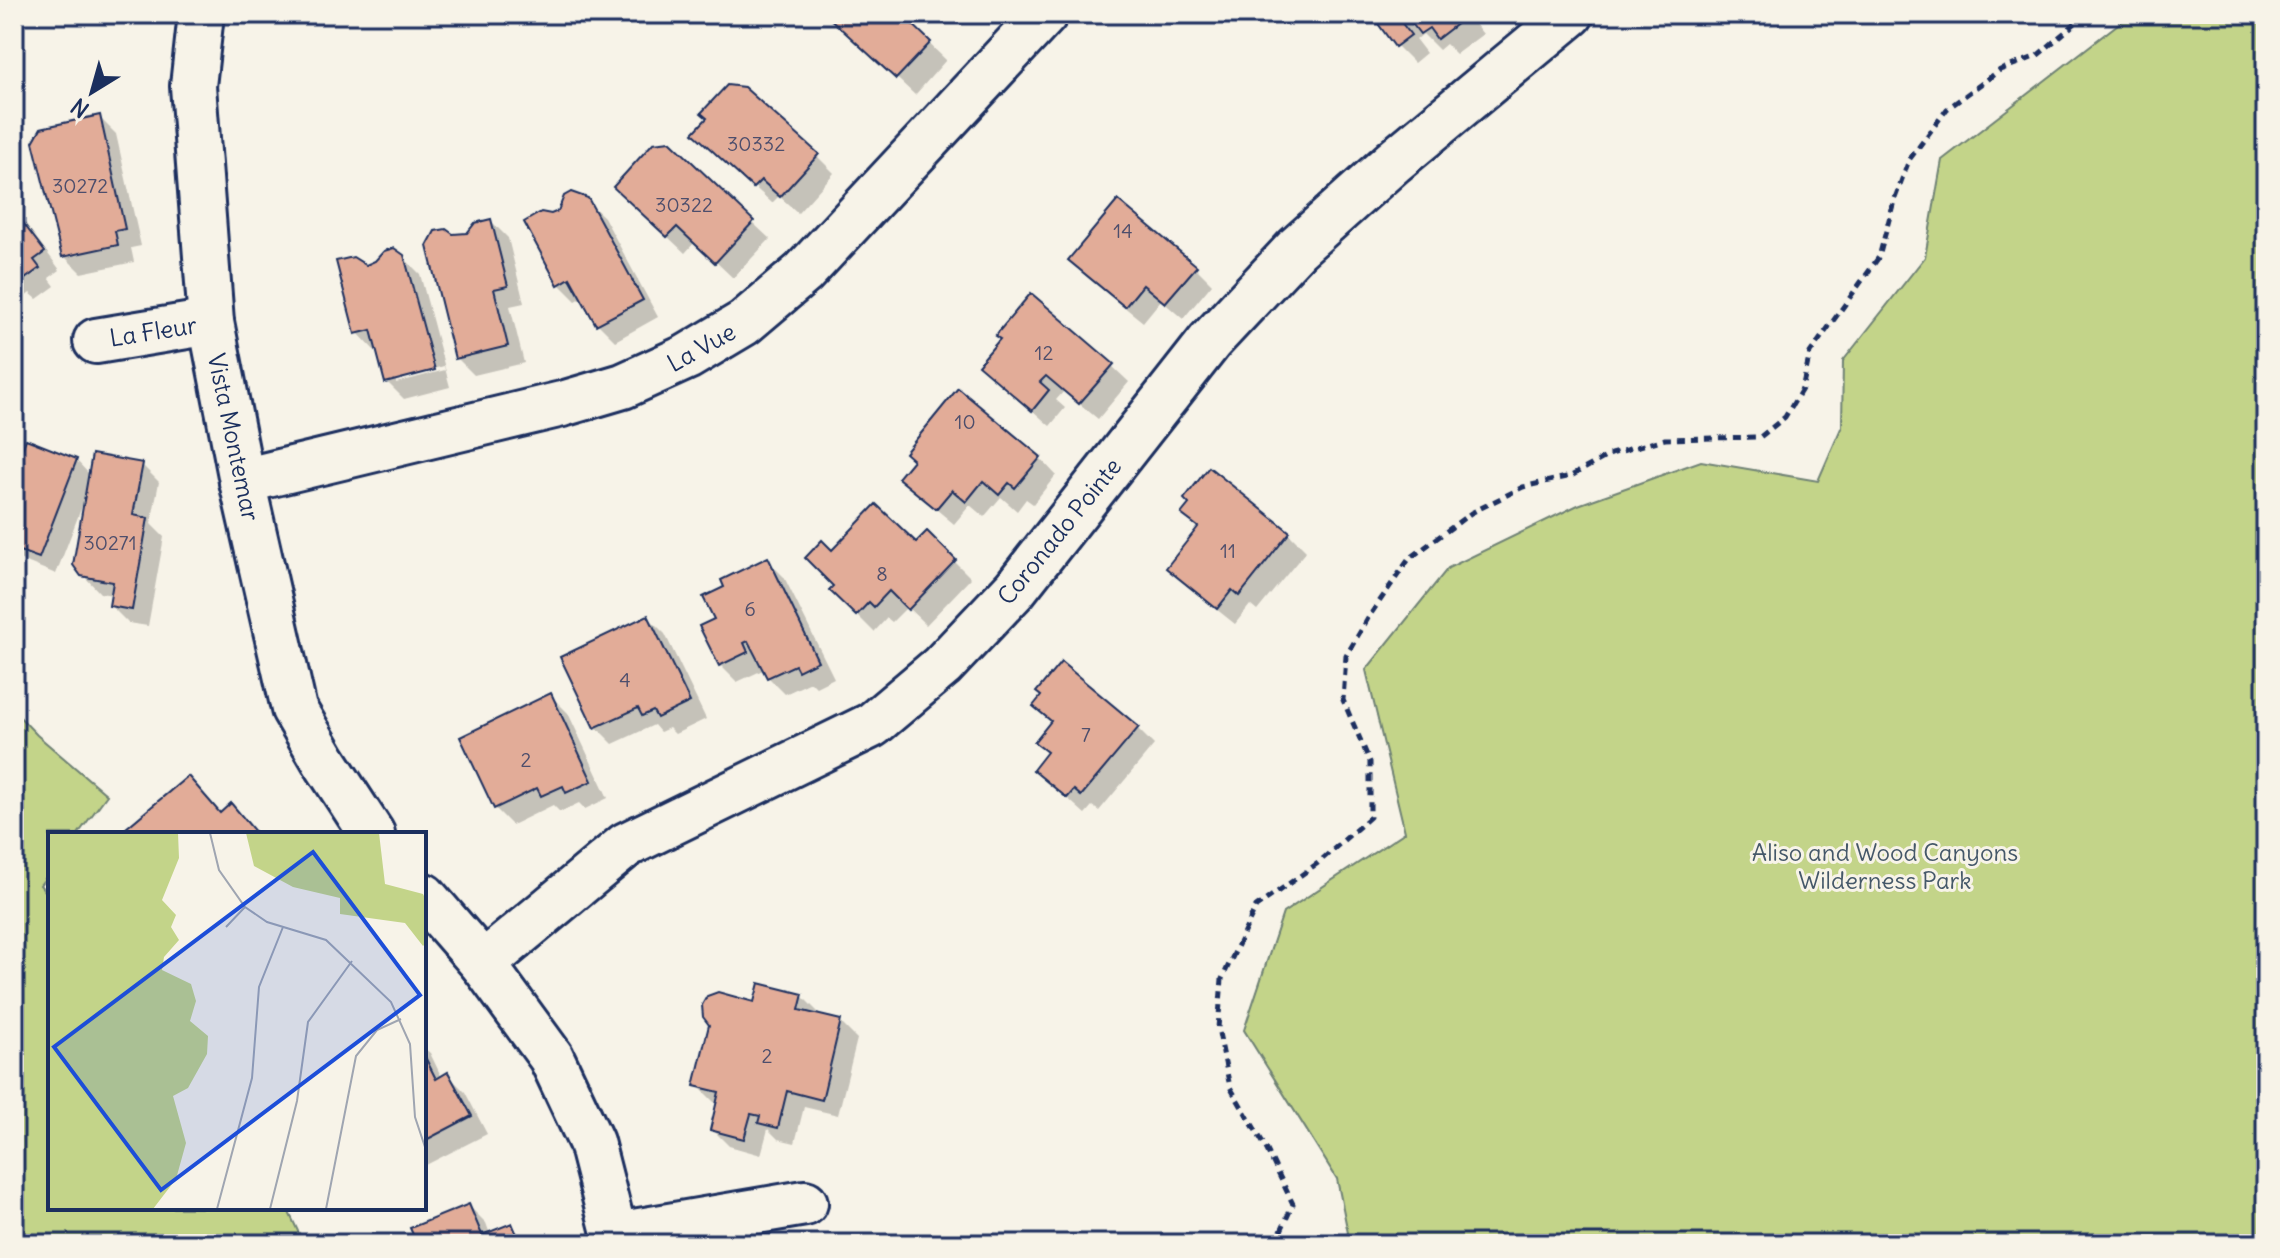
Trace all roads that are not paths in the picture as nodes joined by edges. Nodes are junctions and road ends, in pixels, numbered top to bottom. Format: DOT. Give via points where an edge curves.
graph roads {
  1 [pos="201,14"];
  2 [pos="1045,14"];
  3 [pos="1571,14"];
  4 [pos="211,322"];
  5 [pos="96,341"];
  6 [pos="242,481"];
  7 [pos="371,832"];
  8 [pos="426,898"];
  9 [pos="483,964"];
  10 [pos="805,1203"];
  11 [pos="616,1239"];
  1 -- 4 [label="street, Vista Montemar" via="193,86"];
  2 -- 6 [label="street, La Vue" via="803,273 744,323 687,357 623,386 562,404"];
  3 -- 9 [label="street, Coronado Pointe" via="1297,248 1210,341 1015,589 942,666 872,725 626,845"];
  4 -- 5 [label="street, La Fleur"];
  4 -- 6 [label="street, Vista Montemar"];
  6 -- 7 [label="street, Vista Montemar" via="294,709"];
  8 -- 9 [label="street"];
  9 -- 11 [label="street" via="551,1057 591,1142"];
  10 -- 11 [label="street"];
}
